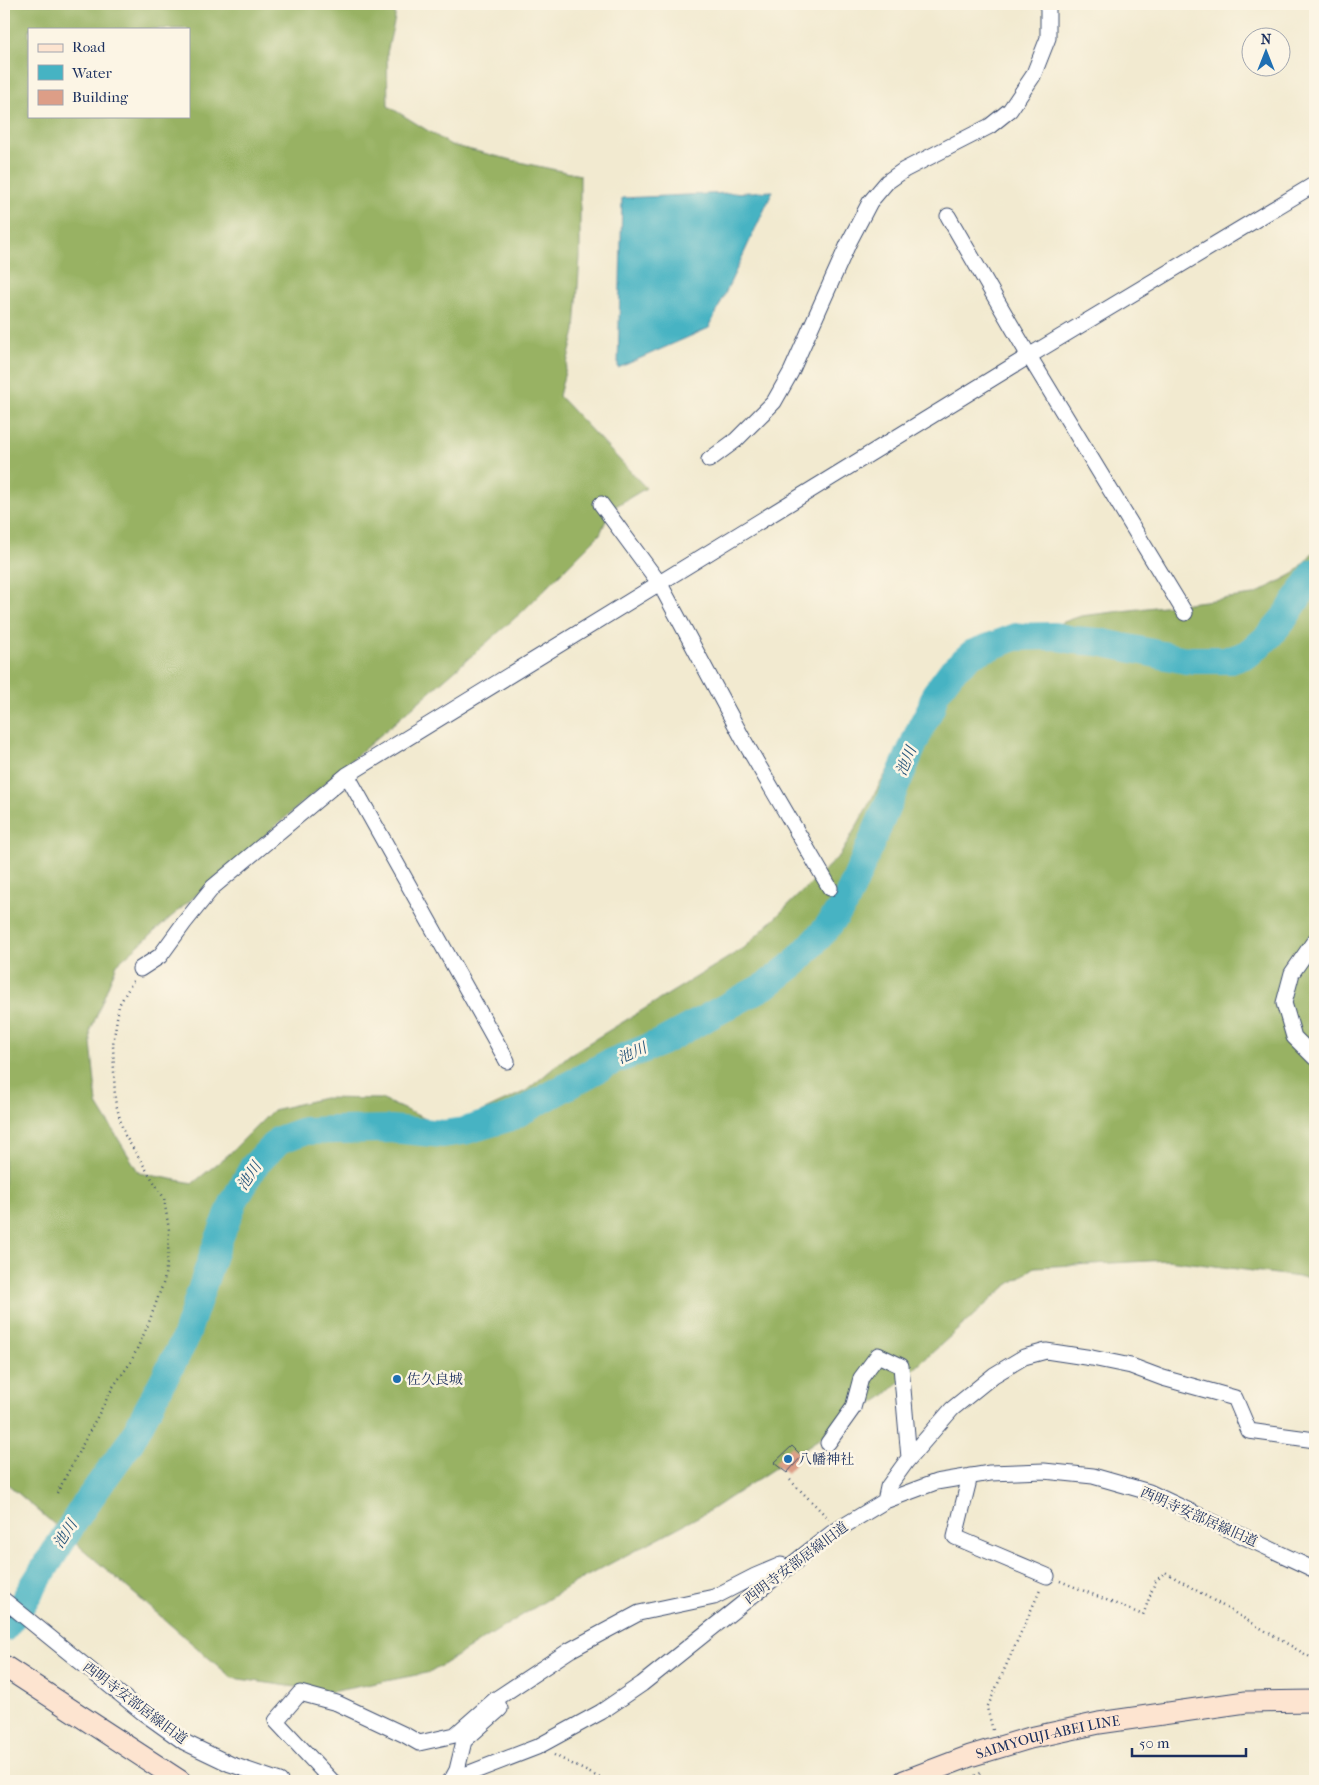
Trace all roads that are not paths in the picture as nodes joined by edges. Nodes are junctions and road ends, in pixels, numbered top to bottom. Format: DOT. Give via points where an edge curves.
graph roads {
  1 [pos="1048,4"];
  2 [pos="1315,184"];
  3 [pos="948,216"];
  4 [pos="1029,356"];
  5 [pos="709,460"];
  6 [pos="601,504"];
  7 [pos="660,584"];
  8 [pos="1186,613"];
  9 [pos="347,775"];
  10 [pos="830,888"];
  11 [pos="1315,940"];
  12 [pos="140,968"];
  13 [pos="1315,1058"];
  14 [pos="507,1061"];
  15 [pos="1315,1440"];
  16 [pos="828,1443"];
  17 [pos="909,1458"];
  18 [pos="970,1476"];
  19 [pos="885,1501"];
  20 [pos="801,1557"];
  21 [pos="1315,1570"];
  22 [pos="1047,1576"];
  23 [pos="5,1601"];
  24 [pos="4,1666"];
  25 [pos="496,1699"];
  26 [pos="1315,1701"];
  27 [pos="180,1781"];
  28 [pos="280,1781"];
  29 [pos="332,1781"];
  30 [pos="450,1781"];
  31 [pos="904,1781"];
  1 -- 5 [label="street" via="1048,38 1033,76 1010,110 990,126 887,182 870,202 849,242 791,372 774,402 736,440"];
  2 -- 4 [label="street"];
  3 -- 4 [label="street"];
  4 -- 7 [label="street"];
  4 -- 8 [label="street"];
  6 -- 7 [label="street"];
  7 -- 9 [label="street"];
  7 -- 10 [label="street" via="743,739"];
  9 -- 12 [label="street" via="214,887 160,956"];
  9 -- 14 [label="street"];
  11 -- 13 [label="street" via="1292,973 1284,1003 1294,1037"];
  15 -- 17 [label="street" via="1249,1431 1236,1398 1131,1366 1046,1351 1024,1358 994,1375 952,1409"];
  16 -- 17 [label="street" via="853,1408 862,1378 878,1355 901,1366"];
  17 -- 19 [label="street" via="888,1487"];
  18 -- 19 [label="street, 西明寺安部居線旧道" via="936,1482"];
  18 -- 21 [label="street, 西明寺安部居線旧道" via="990,1472 1044,1471 1093,1476 1150,1492"];
  18 -- 22 [label="street" via="955,1537"];
  19 -- 20 [label="street, 西明寺安部居線旧道" via="832,1533"];
  20 -- 25 [label="street" via="714,1597 638,1614 570,1650"];
  20 -- 30 [label="street, 西明寺安部居線旧道" via="642,1684 601,1712 537,1747"];
  23 -- 28 [label="street, 西明寺安部居線旧道" via="184,1742 230,1764"];
  24 -- 27 [label="main road"];
  25 -- 29 [label="street" via="455,1735 419,1743 337,1703 300,1693 276,1721"];
  25 -- 30 [label="street" via="500,1710 464,1741 457,1770"];
  26 -- 31 [label="main road, SAIMYOUJI-ABEI LINE" via="1246,1702 1099,1722 970,1756"];
}
